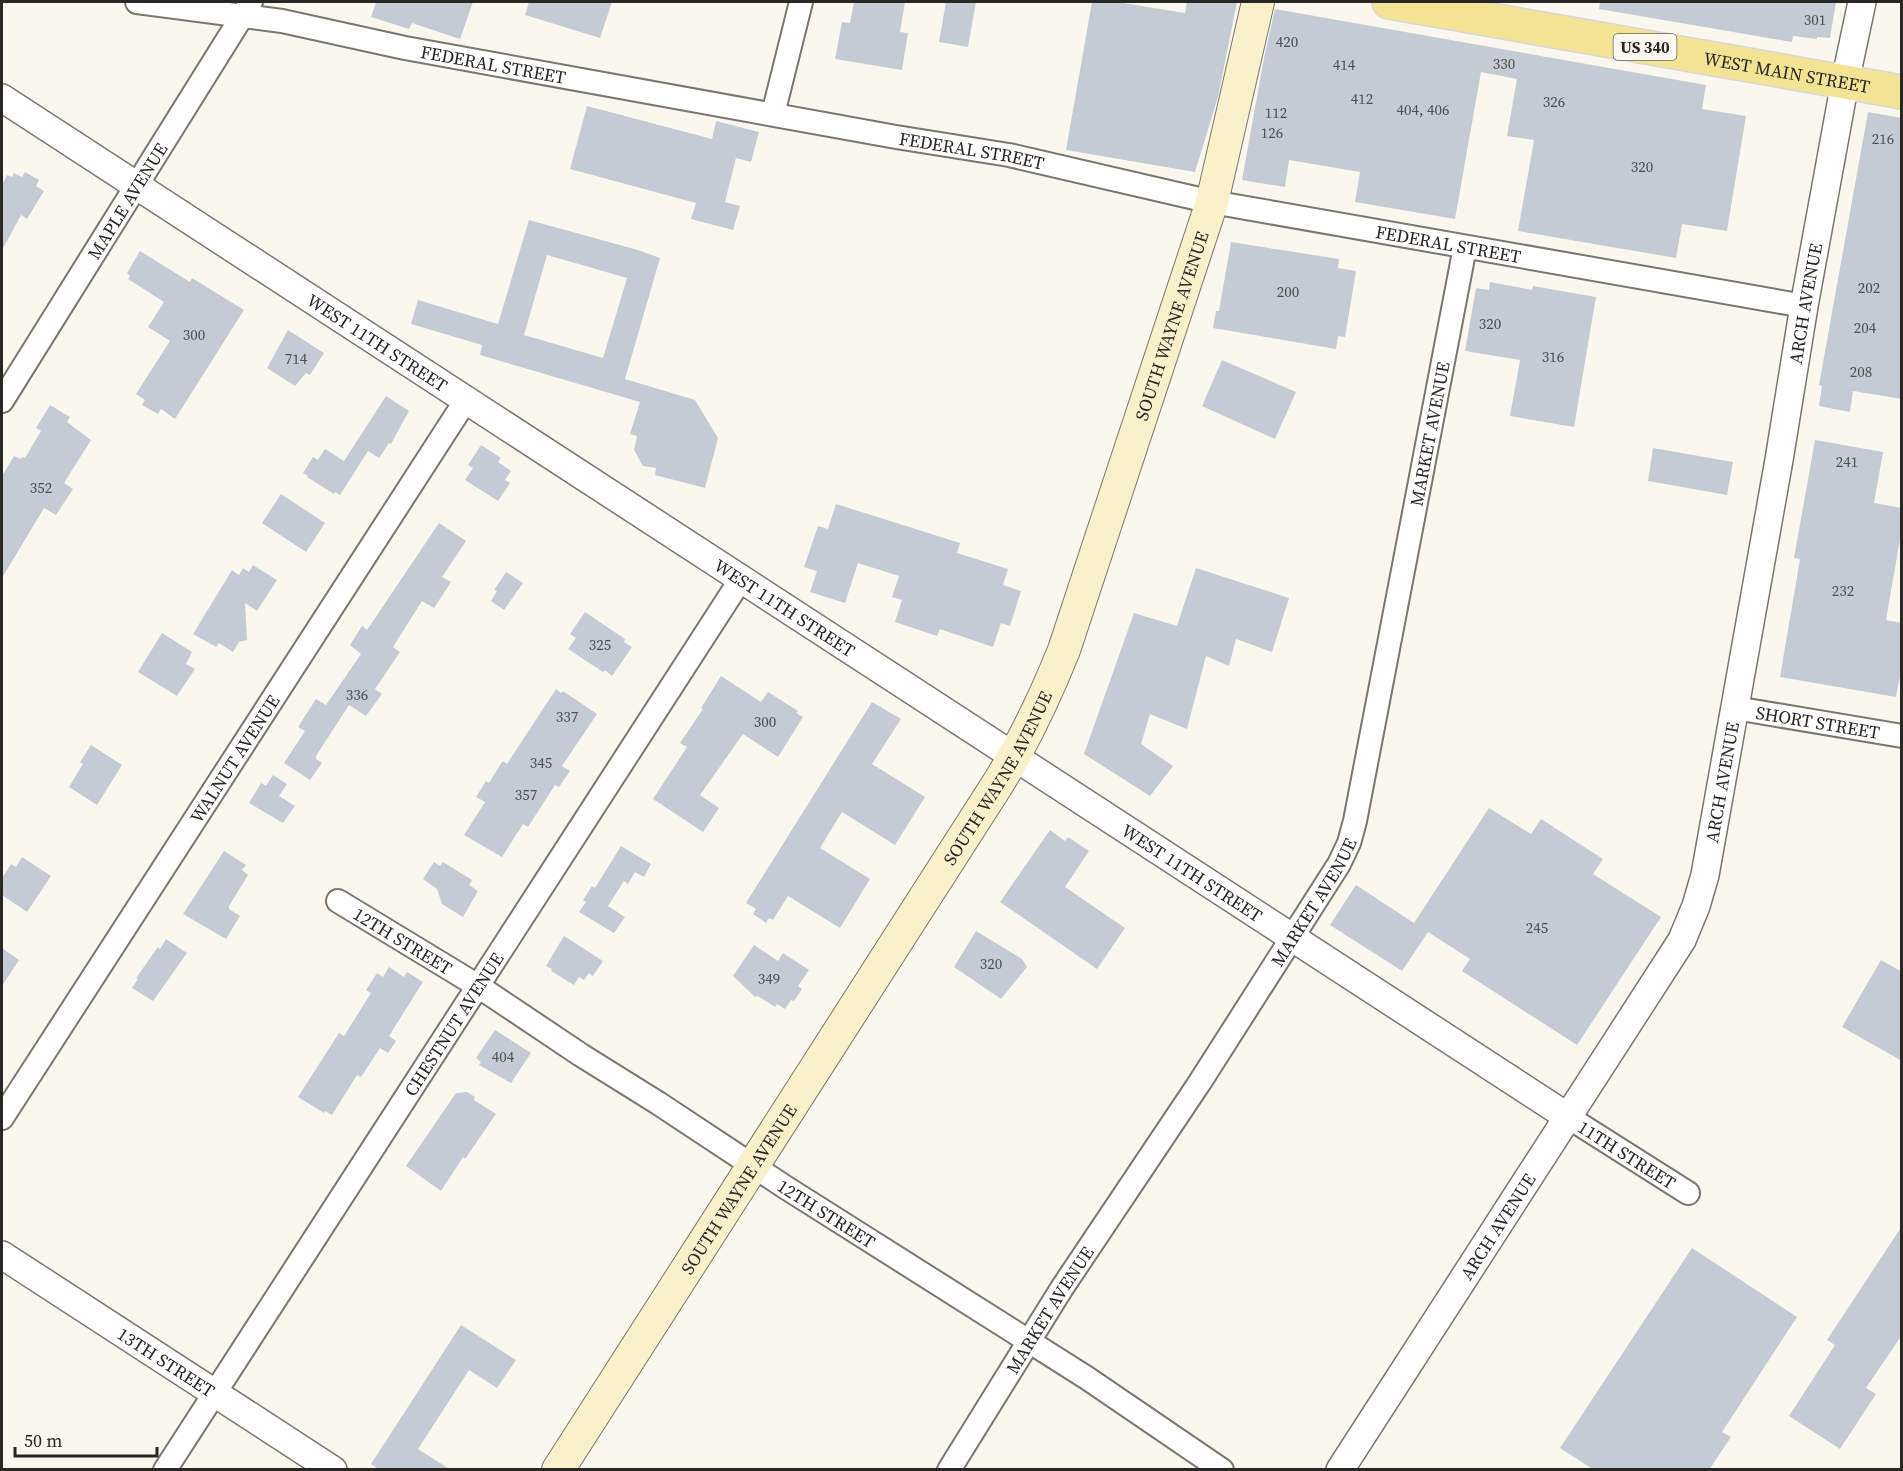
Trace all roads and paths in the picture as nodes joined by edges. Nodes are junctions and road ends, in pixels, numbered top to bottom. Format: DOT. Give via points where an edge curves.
graph roads {
  1 [pos="137,2"];
  2 [pos="801,2"];
  3 [pos="1258,2"];
  4 [pos="1389,2"];
  5 [pos="1862,2"];
  6 [pos="247,9"];
  7 [pos="1845,82"];
  8 [pos="1902,92"];
  9 [pos="2,98"];
  10 [pos="773,114"];
  11 [pos="135,185"];
  12 [pos="1212,202"];
  13 [pos="1465,247"];
  14 [pos="1804,306"];
  15 [pos="466,400"];
  16 [pos="2,401"];
  17 [pos="741,579"];
  18 [pos="1735,708"];
  19 [pos="1902,736"];
  20 [pos="1015,757"];
  21 [pos="338,901"];
  22 [pos="1293,938"];
  23 [pos="478,986"];
  24 [pos="1568,1117"];
  25 [pos="2,1118"];
  26 [pos="753,1166"];
  27 [pos="1688,1193"];
  28 [pos="2,1255"];
  29 [pos="1029,1342"];
  30 [pos="214,1394"];
  31 [pos="165,1470"];
  32 [pos="333,1470"];
  33 [pos="558,1470"];
  34 [pos="949,1470"];
  35 [pos="1222,1470"];
  36 [pos="1340,1470"];
  1 -- 6 [label="street, FEDERAL STREET"];
  2 -- 10 [label="street"];
  3 -- 12 [label="main road, SOUTH WAYNE AVENUE"];
  4 -- 7 [label="main road, WEST MAIN STREET / US 340"];
  5 -- 7 [label="street, ARCH AVENUE"];
  6 -- 10 [label="street, FEDERAL STREET" via="282,21 405,48"];
  6 -- 11 [label="street, MAPLE AVENUE"];
  7 -- 8 [label="main road, WEST MAIN STREET / US 340"];
  7 -- 14 [label="street, ARCH AVENUE"];
  9 -- 11 [label="street, WEST 11TH STREET"];
  10 -- 12 [label="street, FEDERAL STREET" via="1009,155"];
  11 -- 15 [label="street, WEST 11TH STREET"];
  11 -- 16 [label="street, MAPLE AVENUE"];
  12 -- 13 [label="street, FEDERAL STREET"];
  12 -- 20 [label="main road, SOUTH WAYNE AVENUE" via="1064,650"];
  13 -- 14 [label="street, FEDERAL STREET"];
  13 -- 22 [label="street, MARKET AVENUE" via="1355,821 1339,864"];
  14 -- 18 [label="street, ARCH AVENUE"];
  15 -- 17 [label="street, WEST 11TH STREET"];
  15 -- 25 [label="street, WALNUT AVENUE"];
  17 -- 20 [label="street, WEST 11TH STREET"];
  17 -- 23 [label="street, CHESTNUT AVENUE"];
  18 -- 19 [label="street, SHORT STREET"];
  18 -- 24 [label="street, ARCH AVENUE" via="1696,906 1682,940"];
  20 -- 22 [label="street, WEST 11TH STREET"];
  20 -- 26 [label="main road, SOUTH WAYNE AVENUE"];
  21 -- 23 [label="street, 12TH STREET"];
  22 -- 24 [label="street, WEST 11TH STREET"];
  22 -- 29 [label="street, MARKET AVENUE"];
  23 -- 26 [label="street, 12TH STREET"];
  23 -- 30 [label="street, CHESTNUT AVENUE"];
  24 -- 27 [label="street, 11TH STREET"];
  24 -- 36 [label="street, ARCH AVENUE"];
  26 -- 29 [label="street, 12TH STREET"];
  26 -- 33 [label="main road, SOUTH WAYNE AVENUE"];
  28 -- 30 [label="street, 13TH STREET"];
  29 -- 34 [label="street, MARKET AVENUE"];
  29 -- 35 [label="street, 12TH STREET"];
  30 -- 31 [label="street, CHESTNUT AVENUE"];
  30 -- 32 [label="street, 13TH STREET"];
}
